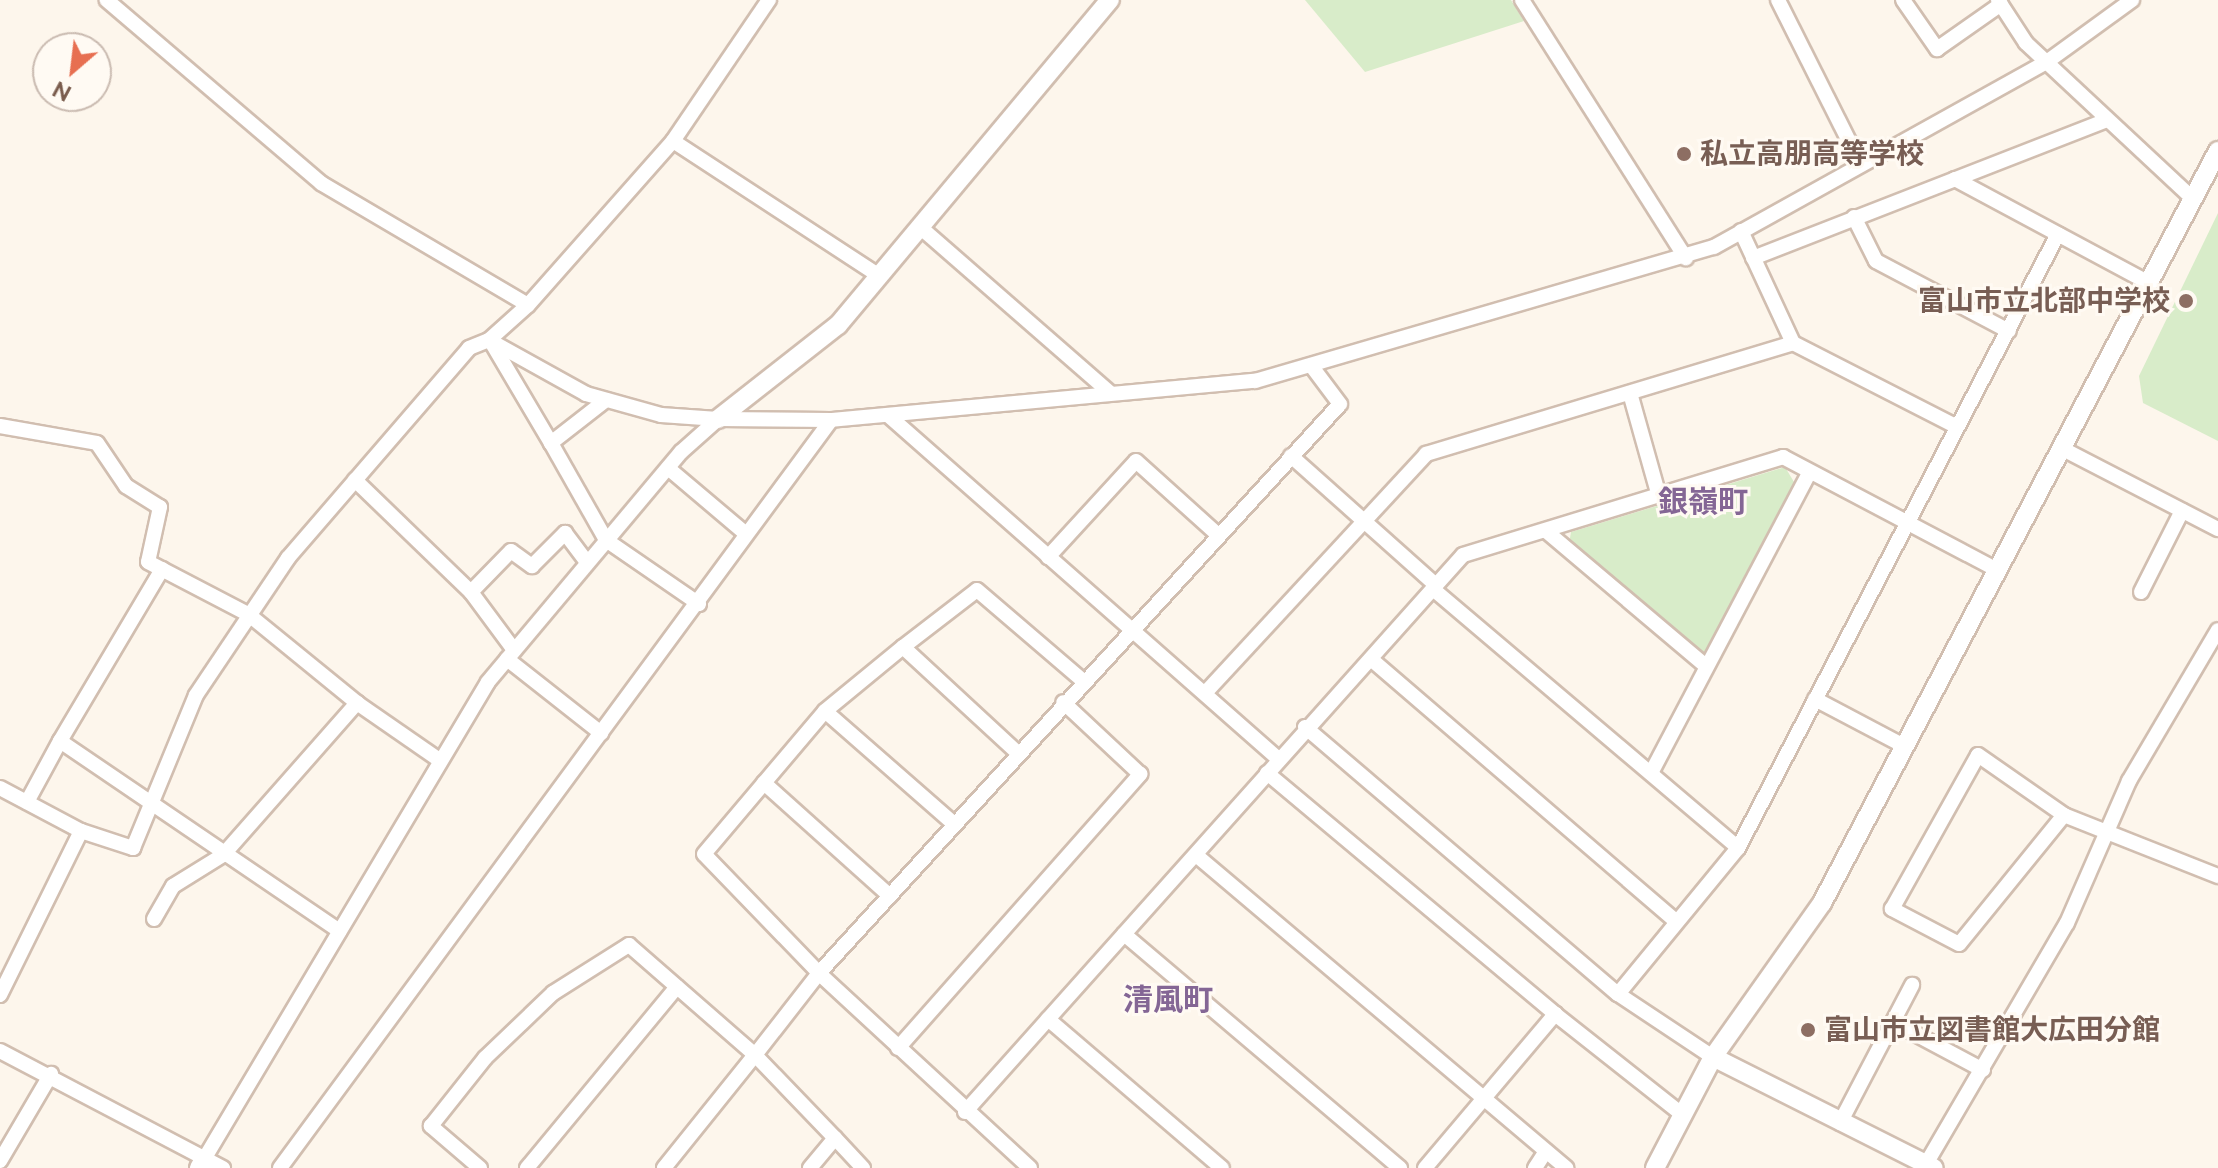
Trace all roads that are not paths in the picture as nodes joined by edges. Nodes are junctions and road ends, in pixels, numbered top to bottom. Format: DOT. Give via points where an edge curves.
graph roads {
  1 [pos="107,0"];
  2 [pos="769,0"];
  3 [pos="1110,0"];
  4 [pos="1522,0"];
  5 [pos="1778,0"];
  6 [pos="1903,0"];
  7 [pos="2132,0"];
  8 [pos="1999,2"];
  9 [pos="2048,61"];
  10 [pos="2107,120"];
  11 [pos="673,141"];
  12 [pos="2218,151"];
  13 [pos="1860,163"];
  14 [pos="1955,179"];
  15 [pos="2192,198"];
  16 [pos="1854,217"];
  17 [pos="920,227"];
  18 [pos="1741,231"];
  19 [pos="2058,234"];
  20 [pos="1686,258"];
  21 [pos="1753,258"];
  22 [pos="879,276"];
  23 [pos="2147,282"];
  24 [pos="528,305"];
  25 [pos="2009,331"];
  26 [pos="489,340"];
  27 [pos="1793,343"];
  28 [pos="1313,368"];
  29 [pos="1110,393"];
  30 [pos="1630,393"];
  31 [pos="606,400"];
  32 [pos="0,416"];
  33 [pos="889,416"];
  34 [pos="718,419"];
  35 [pos="831,420"];
  36 [pos="5,426"];
  37 [pos="1957,427"];
  38 [pos="551,443"];
  39 [pos="2061,448"];
  40 [pos="1291,456"];
  41 [pos="668,468"];
  42 [pos="1810,472"];
  43 [pos="355,480"];
  44 [pos="1659,496"];
  45 [pos="2182,511"];
  46 [pos="1363,521"];
  47 [pos="1907,522"];
  48 [pos="2218,529"];
  49 [pos="1546,531"];
  50 [pos="746,534"];
  51 [pos="1217,534"];
  52 [pos="606,540"];
  53 [pos="1048,557"];
  54 [pos="587,562"];
  55 [pos="162,569"];
  56 [pos="1997,570"];
  57 [pos="1434,587"];
  58 [pos="471,592"];
  59 [pos="2141,592"];
  60 [pos="699,604"];
  61 [pos="248,614"];
  62 [pos="1131,630"];
  63 [pos="2218,630"];
  64 [pos="903,647"];
  65 [pos="511,654"];
  66 [pos="1371,659"];
  67 [pos="1706,666"];
  68 [pos="1082,680"];
  69 [pos="1205,693"];
  70 [pos="1815,699"];
  71 [pos="1063,702"];
  72 [pos="357,703"];
  73 [pos="825,711"];
  74 [pos="1305,727"];
  75 [pos="601,733"];
  76 [pos="60,741"];
  77 [pos="1904,746"];
  78 [pos="1018,753"];
  79 [pos="1276,757"];
  80 [pos="438,759"];
  81 [pos="1267,773"];
  82 [pos="1651,773"];
  83 [pos="764,783"];
  84 [pos="0,788"];
  85 [pos="27,802"];
  86 [pos="155,807"];
  87 [pos="2064,815"];
  88 [pos="954,824"];
  89 [pos="2107,830"];
  90 [pos="81,831"];
  91 [pos="1738,848"];
  92 [pos="223,855"];
  93 [pos="1196,855"];
  94 [pos="2218,876"];
  95 [pos="890,896"];
  96 [pos="154,919"];
  97 [pos="1676,921"];
  98 [pos="340,931"];
  99 [pos="1124,934"];
  100 [pos="819,973"];
  101 [pos="1912,985"];
  102 [pos="677,987"];
  103 [pos="1618,994"];
  104 [pos="0,995"];
  105 [pos="1555,1014"];
  106 [pos="1048,1019"];
  107 [pos="1893,1022"];
  108 [pos="898,1048"];
  109 [pos="0,1051"];
  110 [pos="755,1055"];
  111 [pos="1713,1057"];
  112 [pos="1983,1070"];
  113 [pos="51,1074"];
  114 [pos="1485,1098"];
  115 [pos="965,1112"];
  116 [pos="1683,1115"];
  117 [pos="1840,1123"];
  118 [pos="835,1138"];
  119 [pos="1546,1151"];
  120 [pos="0,1161"];
  121 [pos="201,1165"];
  122 [pos="1930,1166"];
  123 [pos="223,1168"];
  124 [pos="280,1168"];
  125 [pos="480,1168"];
  126 [pos="527,1168"];
  127 [pos="664,1168"];
  128 [pos="810,1168"];
  129 [pos="863,1168"];
  130 [pos="1030,1168"];
  131 [pos="1222,1168"];
  132 [pos="1400,1168"];
  133 [pos="1425,1168"];
  134 [pos="1535,1168"];
  135 [pos="1567,1168"];
  136 [pos="1655,1168"];
  1 -- 24 [label="street" via="321,183"];
  2 -- 11 [label="street"];
  3 -- 17 [label="street"];
  4 -- 20 [label="street"];
  5 -- 13 [label="street"];
  6 -- 8 [label="street" via="1937,49"];
  7 -- 9 [label="street"];
  8 -- 9 [label="street"];
  9 -- 10 [label="street"];
  9 -- 13 [label="street"];
  10 -- 14 [label="street"];
  10 -- 15 [label="street"];
  11 -- 22 [label="street"];
  11 -- 24 [label="street"];
  12 -- 15 [label="street"];
  13 -- 18 [label="street"];
  14 -- 16 [label="street"];
  14 -- 19 [label="street"];
  15 -- 23 [label="street"];
  16 -- 21 [label="street"];
  16 -- 25 [label="street" via="1876,261"];
  17 -- 22 [label="street"];
  17 -- 29 [label="street"];
  18 -- 20 [label="street"];
  18 -- 21 [label="street"];
  19 -- 23 [label="street"];
  19 -- 25 [label="street"];
  20 -- 28 [label="street"];
  21 -- 27 [label="street"];
  22 -- 34 [label="street" via="806,353"];
  23 -- 39 [label="street"];
  24 -- 26 [label="street"];
  25 -- 37 [label="street"];
  26 -- 31 [label="street"];
  26 -- 38 [label="street"];
  26 -- 43 [label="street" via="469,348"];
  27 -- 30 [label="street"];
  27 -- 37 [label="street"];
  28 -- 29 [label="street"];
  28 -- 40 [label="street" via="1340,404"];
  29 -- 33 [label="street"];
  30 -- 44 [label="street"];
  30 -- 46 [label="street" via="1426,454"];
  31 -- 34 [label="street" via="661,415"];
  31 -- 38 [label="street"];
  32 -- 36 [label="street"];
  33 -- 35 [label="street"];
  33 -- 53 [label="street"];
  34 -- 35 [label="street"];
  34 -- 41 [label="street"];
  35 -- 50 [label="street"];
  36 -- 55 [label="street" via="97,443 126,486 160,507 148,562"];
  37 -- 47 [label="street"];
  38 -- 52 [label="street"];
  39 -- 45 [label="street"];
  39 -- 56 [label="street"];
  40 -- 46 [label="street"];
  40 -- 51 [label="street"];
  41 -- 50 [label="street"];
  41 -- 52 [label="street"];
  42 -- 44 [label="street" via="1783,457"];
  42 -- 47 [label="street"];
  42 -- 67 [label="street"];
  43 -- 58 [label="street"];
  43 -- 61 [label="street"];
  44 -- 49 [label="street"];
  45 -- 48 [label="street"];
  45 -- 59 [label="street"];
  46 -- 57 [label="street"];
  46 -- 69 [label="street"];
  47 -- 56 [label="street"];
  47 -- 70 [label="street"];
  49 -- 57 [label="street" via="1463,555"];
  49 -- 67 [label="street"];
  50 -- 60 [label="street"];
  51 -- 53 [label="street" via="1136,461"];
  51 -- 62 [label="street"];
  52 -- 54 [label="street"];
  52 -- 60 [label="street"];
  53 -- 62 [label="street"];
  54 -- 58 [label="street" via="565,533 532,566 511,551"];
  54 -- 65 [label="street"];
  55 -- 61 [label="street"];
  55 -- 76 [label="street"];
  56 -- 77 [label="street"];
  57 -- 66 [label="street"];
  57 -- 82 [label="street"];
  58 -- 65 [label="street"];
  60 -- 75 [label="street"];
  61 -- 72 [label="street"];
  61 -- 86 [label="street" via="196,695"];
  62 -- 68 [label="street"];
  62 -- 69 [label="street"];
  63 -- 89 [label="street"];
  64 -- 68 [label="street" via="977,590"];
  64 -- 73 [label="street"];
  64 -- 78 [label="street"];
  65 -- 75 [label="street"];
  65 -- 80 [label="street"];
  66 -- 74 [label="street"];
  66 -- 97 [label="street"];
  67 -- 82 [label="street"];
  68 -- 71 [label="street"];
  69 -- 79 [label="street"];
  70 -- 77 [label="street"];
  70 -- 91 [label="street"];
  71 -- 78 [label="street"];
  71 -- 108 [label="street" via="1140,774"];
  72 -- 80 [label="street"];
  72 -- 92 [label="street"];
  73 -- 83 [label="street"];
  73 -- 88 [label="street"];
  74 -- 79 [label="street"];
  74 -- 103 [label="street"];
  75 -- 124 [label="street"];
  76 -- 85 [label="street"];
  76 -- 86 [label="street"];
  77 -- 111 [label="street" via="1802,935"];
  78 -- 88 [label="street"];
  79 -- 81 [label="street"];
  80 -- 98 [label="street"];
  81 -- 93 [label="street"];
  81 -- 105 [label="street"];
  82 -- 91 [label="street"];
  83 -- 95 [label="street"];
  83 -- 100 [label="street" via="704,854"];
  84 -- 85 [label="street"];
  85 -- 90 [label="street"];
  86 -- 90 [label="street" via="133,848"];
  86 -- 92 [label="street"];
  87 -- 87 [label="street" via="1978,755 1892,909 1959,944"];
  87 -- 89 [label="street" via="2095,833"];
  88 -- 95 [label="street"];
  89 -- 94 [label="street"];
  89 -- 112 [label="street" via="2067,923"];
  90 -- 104 [label="street"];
  91 -- 97 [label="street"];
  92 -- 96 [label="street" via="173,886"];
  92 -- 98 [label="street"];
  93 -- 99 [label="street"];
  93 -- 114 [label="street"];
  95 -- 100 [label="street"];
  97 -- 103 [label="street"];
  98 -- 121 [label="street"];
  99 -- 106 [label="street"];
  99 -- 132 [label="street"];
  100 -- 108 [label="street"];
  100 -- 110 [label="street"];
  101 -- 107 [label="street"];
  102 -- 110 [label="street"];
  102 -- 125 [label="street" via="629,945 553,993 485,1058 431,1126"];
  102 -- 126 [label="street"];
  103 -- 111 [label="street"];
  105 -- 114 [label="street"];
  105 -- 116 [label="street"];
  106 -- 115 [label="street"];
  106 -- 131 [label="street"];
  107 -- 112 [label="street"];
  107 -- 117 [label="street"];
  108 -- 115 [label="street"];
  109 -- 113 [label="street"];
  110 -- 118 [label="street"];
  110 -- 127 [label="street"];
  111 -- 116 [label="street"];
  111 -- 117 [label="street"];
  112 -- 122 [label="street"];
  113 -- 120 [label="street"];
  113 -- 121 [label="street"];
  114 -- 119 [label="street"];
  114 -- 133 [label="street"];
  115 -- 130 [label="street"];
  116 -- 136 [label="street"];
  117 -- 122 [label="street"];
  118 -- 128 [label="street"];
  118 -- 129 [label="street"];
  119 -- 134 [label="street"];
  119 -- 135 [label="street"];
  121 -- 123 [label="street"];
}
